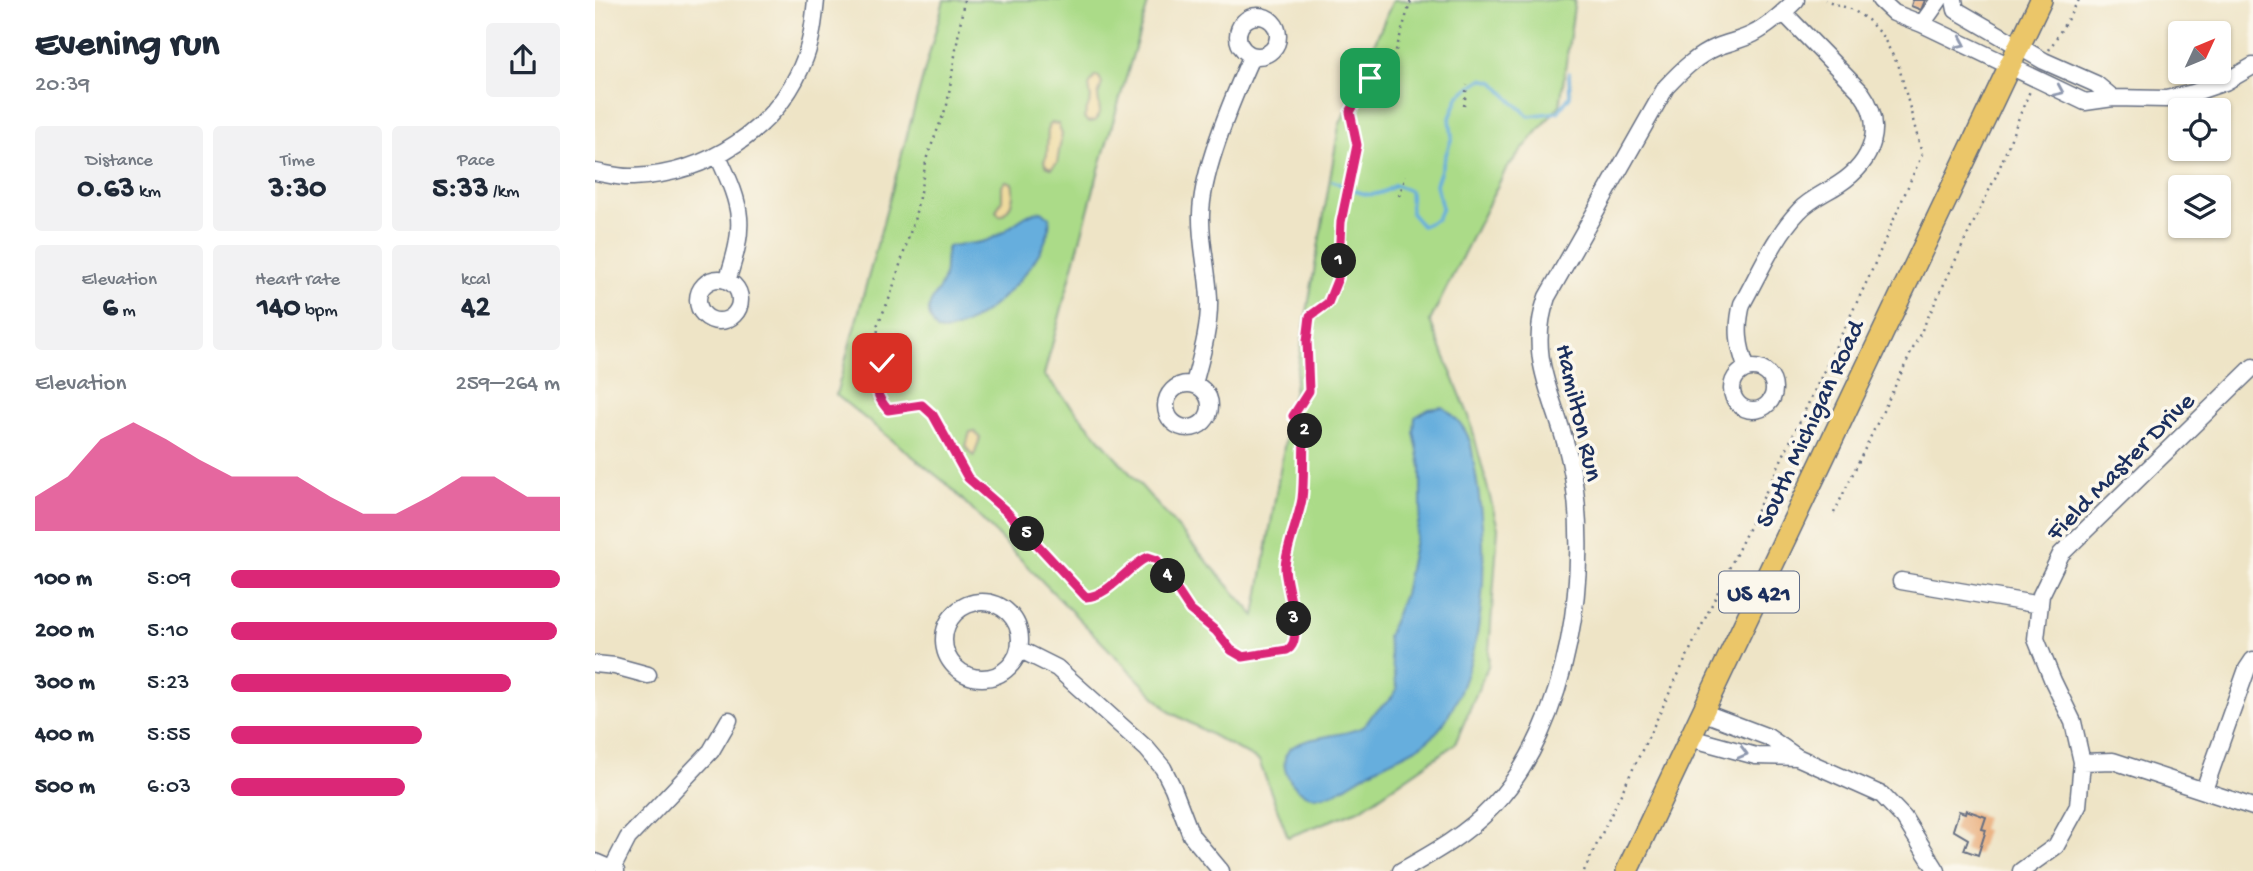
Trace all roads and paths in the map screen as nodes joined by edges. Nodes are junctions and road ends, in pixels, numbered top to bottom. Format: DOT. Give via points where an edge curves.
graph roads {
  1 [pos="816,0"];
  2 [pos="964,0"];
  3 [pos="1270,0"];
  4 [pos="1411,0"];
  5 [pos="1795,0"];
  6 [pos="1825,0"];
  7 [pos="1880,0"];
  8 [pos="1939,0"];
  9 [pos="2041,0"];
  10 [pos="2079,0"];
  11 [pos="1955,5"];
  12 [pos="1783,12"];
  13 [pos="1264,16"];
  14 [pos="1921,24"];
  15 [pos="1252,55"];
  16 [pos="2014,55"];
  17 [pos="2044,61"];
  18 [pos="2253,66"];
  19 [pos="2035,80"];
  20 [pos="1467,85"];
  21 [pos="2113,98"];
  22 [pos="1464,106"];
  23 [pos="718,156"];
  24 [pos="595,172"];
  25 [pos="1406,176"];
  26 [pos="1399,196"];
  27 [pos="727,281"];
  28 [pos="2253,367"];
  29 [pos="1747,369"];
  30 [pos="1194,384"];
  31 [pos="1834,513"];
  32 [pos="1901,581"];
  33 [pos="2040,605"];
  34 [pos="1019,649"];
  35 [pos="2253,660"];
  36 [pos="595,664"];
  37 [pos="648,675"];
  38 [pos="1702,712"];
  39 [pos="729,720"];
  40 [pos="1690,738"];
  41 [pos="1797,757"];
  42 [pos="2082,762"];
  43 [pos="2204,790"];
  44 [pos="2253,807"];
  45 [pos="595,862"];
  46 [pos="614,870"];
  47 [pos="1221,871"];
  48 [pos="1401,871"];
  49 [pos="1584,871"];
  50 [pos="1627,871"];
  51 [pos="1937,871"];
  52 [pos="2021,871"];
  1 -- 23 [label="street" via="811,39 783,100 764,122"];
  2 -- 4 [label="path" via="947,104 927,157 915,217 890,297 877,326 882,363 875,388 880,400 888,410 922,405 933,415 968,478 1007,512 1086,597 1095,597 1138,561 1157,560 1190,610 1243,657 1287,650 1295,641 1285,566 1302,498 1305,428 1293,416 1309,391 1310,316 1328,303 1338,278 1341,222 1357,145 1350,112 1370,78 1393,60"];
  3 -- 13 [label="street"];
  5 -- 12 [label="street, Hamilton Run"];
  6 -- 49 [label="path" via="1853,10 1882,37 1899,67 1921,154 1869,277"];
  7 -- 14 [label="street" via="1894,13"];
  8 -- 11 [label="street"];
  8 -- 14 [label="street"];
  9 -- 16 [label="main road, South Michigan Road / US 421"];
  10 -- 17 [label="path"];
  11 -- 16 [label="street"];
  12 -- 29 [label="street" via="1870,104 1874,135 1870,153 1852,174 1811,200 1788,224 1742,304 1739,347"];
  12 -- 48 [label="street, Hamilton Run" via="1752,35 1701,55 1666,87 1547,297 1538,347 1571,465 1579,553 1559,683 1535,747 1500,798 1471,827"];
  13 -- 15 [label="street" via="1250,16 1238,33 1241,46"];
  13 -- 15 [label="street" via="1278,29 1278,42 1270,52"];
  14 -- 16 [label="street, one-way"];
  15 -- 30 [label="street" via="1203,193 1209,301"];
  16 -- 17 [label="street"];
  16 -- 19 [label="street"];
  16 -- 38 [label="main road, South Michigan Road / US 421"];
  17 -- 21 [label="street" via="2096,84"];
  18 -- 21 [label="street" via="2193,93 2166,99"];
  19 -- 21 [label="street, one-way" via="2085,102"];
  19 -- 31 [label="path" via="1995,178"];
  20 -- 22 [label="path"];
  23 -- 24 [label="street" via="644,176"];
  23 -- 27 [label="street" via="737,202 740,226 739,247"];
  25 -- 26 [label="path"];
  28 -- 33 [label="street, Field Master Drive" via="2061,554"];
  32 -- 33 [label="street"];
  33 -- 42 [label="street, Field Master Drive" via="2036,639 2073,722"];
  34 -- 34 [label="street" via="1016,624 998,606 985,603 961,609 946,630 947,653 962,672 973,677 996,676 1007,669"];
  34 -- 47 [label="street" via="1057,668 1147,749 1163,768 1191,835"];
  35 -- 43 [label="street"];
  36 -- 37 [label="street"];
  38 -- 40 [label="main road, South Michigan Road / US 421"];
  38 -- 41 [label="street" via="1768,737"];
  39 -- 46 [label="street" via="711,751 628,838"];
  40 -- 41 [label="street, one-way" via="1756,756"];
  40 -- 50 [label="main road, South Michigan Road / US 421"];
  41 -- 51 [label="street" via="1882,795 1904,818"];
  42 -- 43 [label="street" via="2113,761"];
  42 -- 52 [label="street, Field Master Drive" via="2078,806 2056,846"];
  43 -- 44 [label="street"];
  45 -- 46 [label="street"];
}
